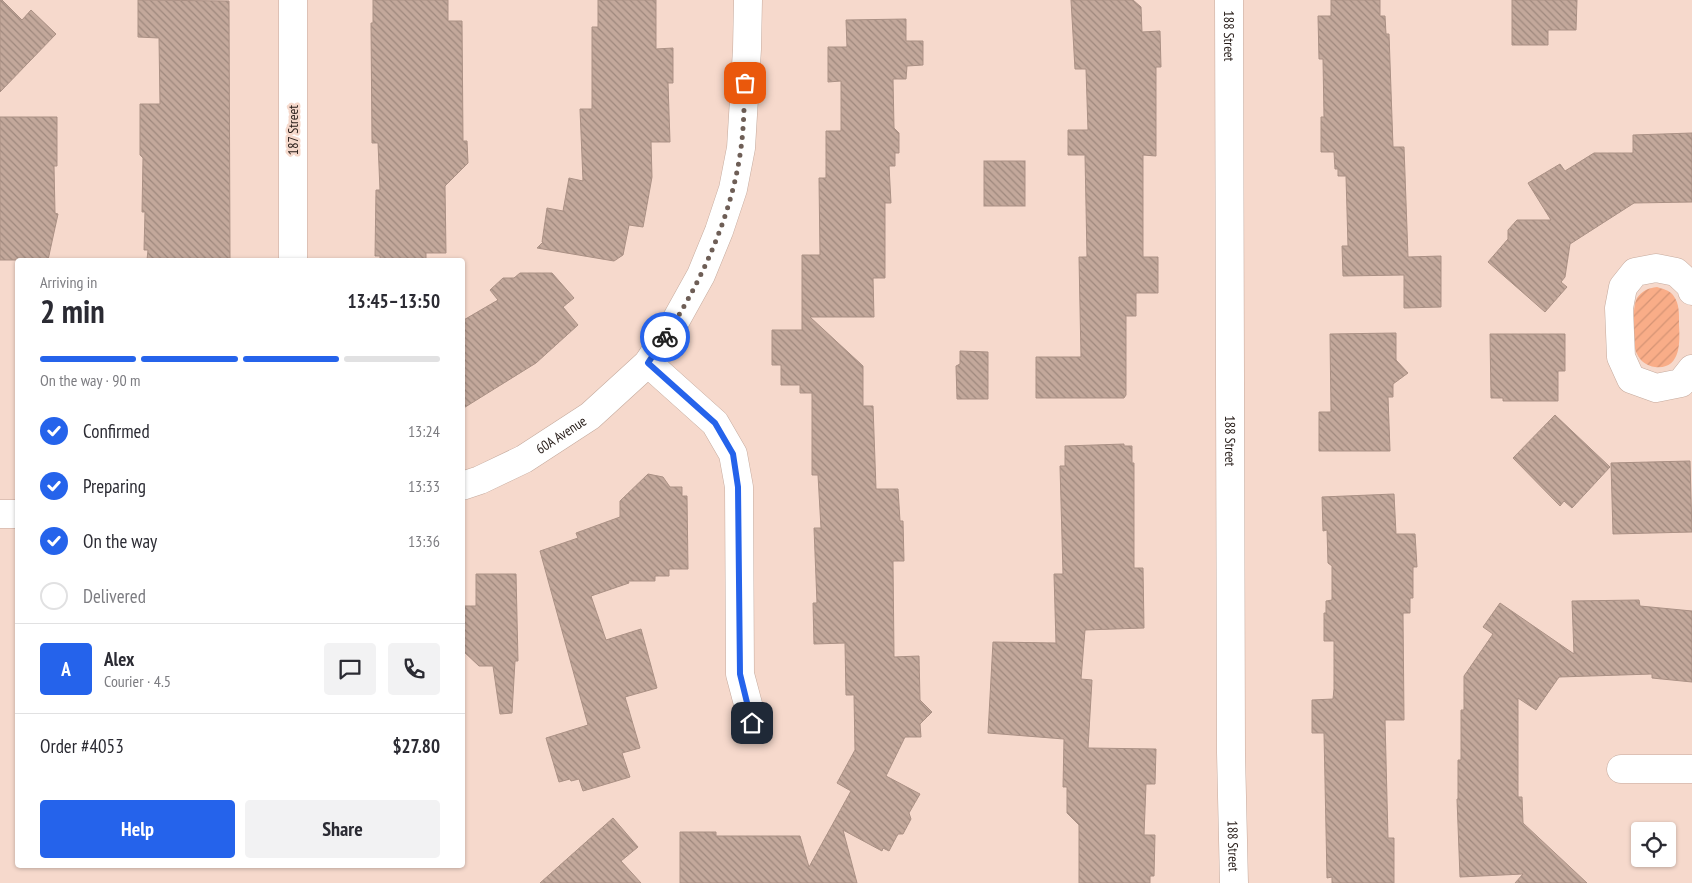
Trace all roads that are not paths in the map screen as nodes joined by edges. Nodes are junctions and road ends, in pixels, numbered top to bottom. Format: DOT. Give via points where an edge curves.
graph roads {
  1 [pos="293,0"];
  2 [pos="748,0"];
  3 [pos="1229,0"];
  4 [pos="293,258"];
  5 [pos="1692,291"];
  6 [pos="648,363"];
  7 [pos="1692,369"];
  8 [pos="465,485"];
  9 [pos="0,514"];
  10 [pos="15,514"];
  11 [pos="752,723"];
  12 [pos="1622,769"];
  13 [pos="1692,769"];
  14 [pos="1234,883"];
  1 -- 4 [label="street, 187 Street"];
  2 -- 6 [label="street, 60A Avenue" via="741,148 733,189 701,275"];
  3 -- 14 [label="street, 188 Street"];
  5 -- 7 [label="street" via="1676,272 1656,268 1636,272 1623,287 1620,308 1622,357 1631,379 1656,388 1680,383"];
  6 -- 8 [label="street, 60A Avenue" via="590,416 557,439 524,459"];
  6 -- 11 [label="street" via="715,423 733,454 738,487 740,674"];
  9 -- 10 [label="street"];
  12 -- 13 [label="street"];
}
